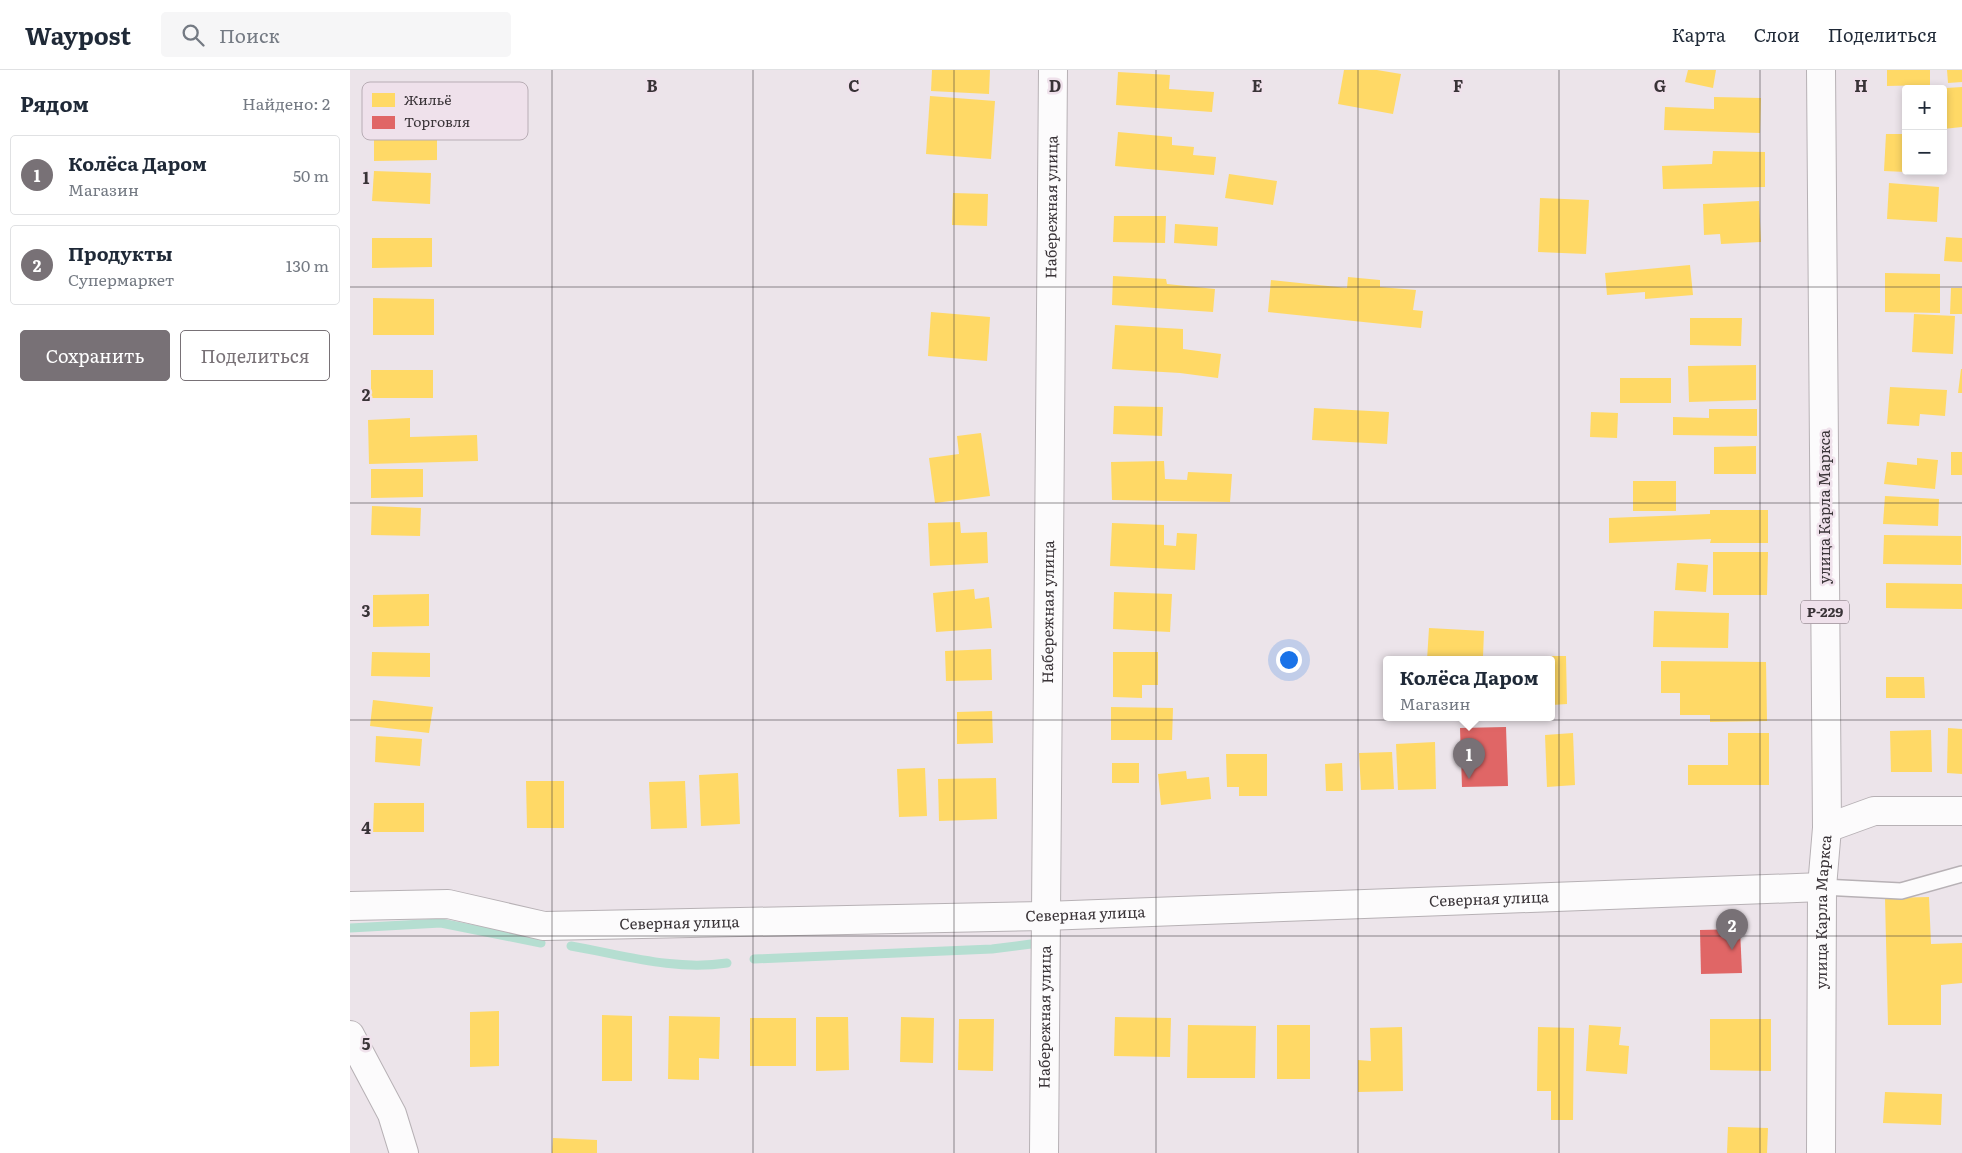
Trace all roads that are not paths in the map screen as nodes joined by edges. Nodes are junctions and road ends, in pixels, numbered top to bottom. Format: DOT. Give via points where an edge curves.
graph roads {
  1 [pos="1053,70"];
  2 [pos="1821,70"];
  3 [pos="1962,811"];
  4 [pos="1827,828"];
  5 [pos="1962,874"];
  6 [pos="1822,887"];
  7 [pos="350,906"];
  8 [pos="1045,916"];
  9 [pos="350,1035"];
  10 [pos="404,1153"];
  11 [pos="1044,1153"];
  12 [pos="1821,1153"];
  1 -- 8 [label="main road, Набережная улица"];
  2 -- 4 [label="main road, улица Карла Маркса / Р-229"];
  3 -- 4 [label="main road" via="1874,811"];
  4 -- 6 [label="main road, улица Карла Маркса / Р-229"];
  5 -- 6 [label="lane" via="1901,891"];
  6 -- 8 [label="main road, Северная улица"];
  6 -- 12 [label="main road, улица Карла Маркса / Р-229"];
  7 -- 8 [label="main road, Северная улица" via="448,904 544,926"];
  8 -- 11 [label="main road, Набережная улица"];
  9 -- 10 [label="main road" via="392,1114"];
}
